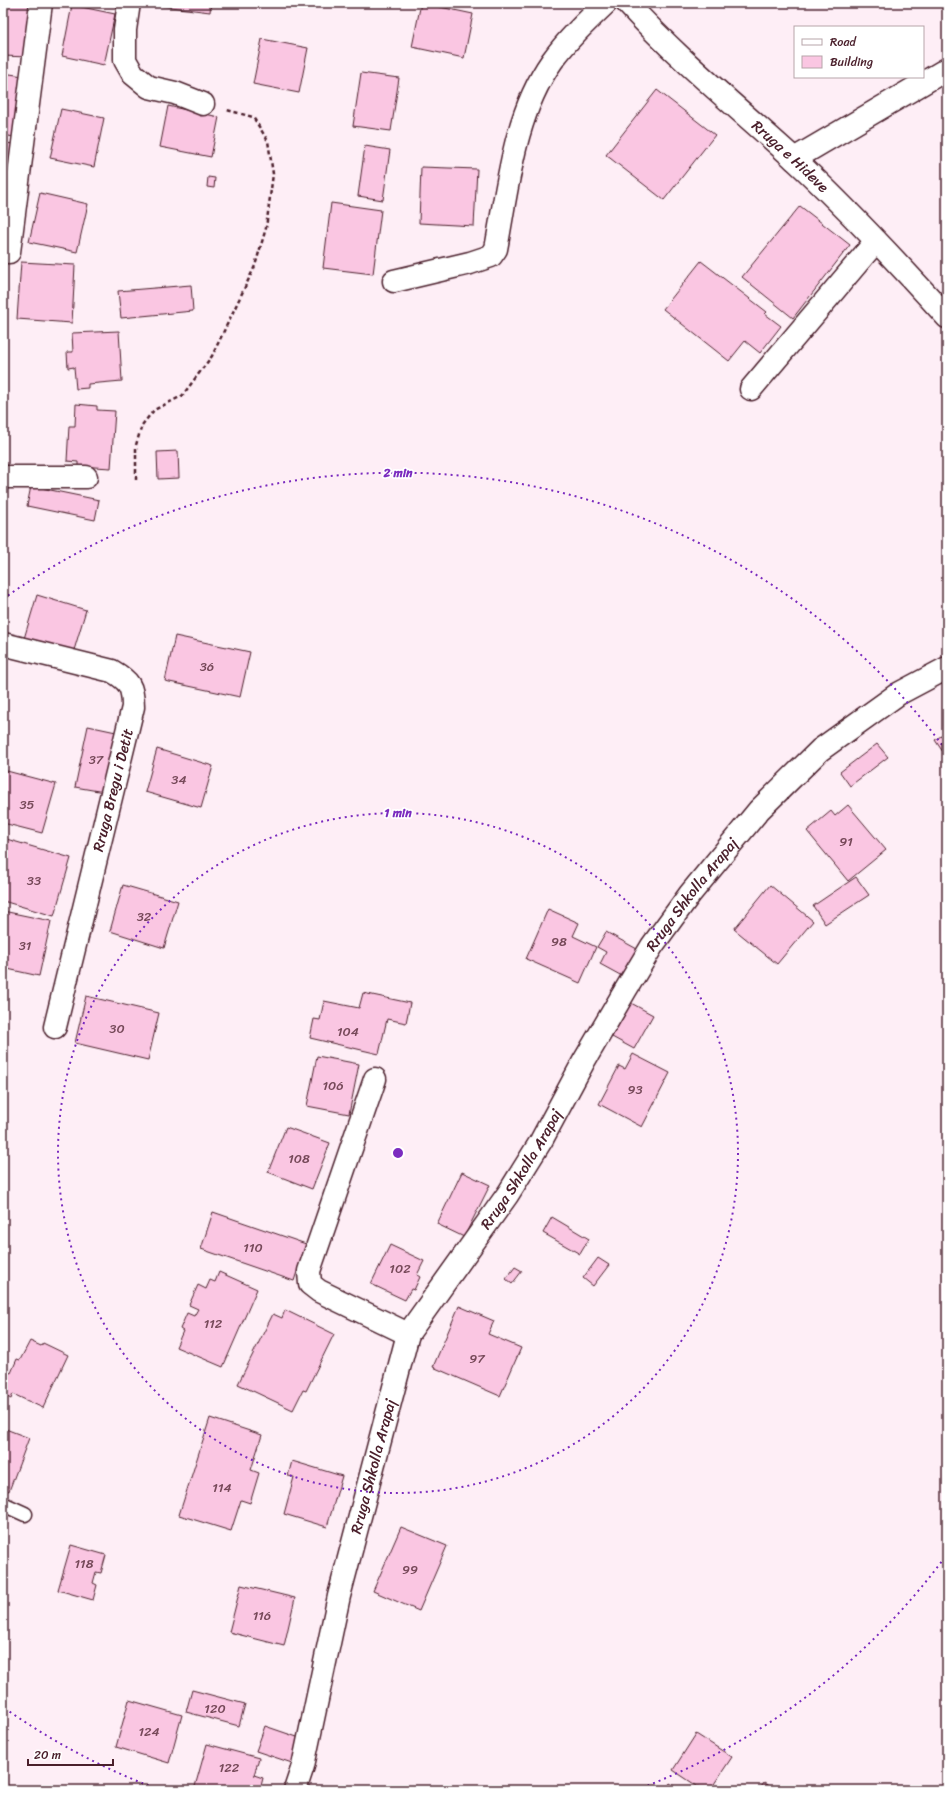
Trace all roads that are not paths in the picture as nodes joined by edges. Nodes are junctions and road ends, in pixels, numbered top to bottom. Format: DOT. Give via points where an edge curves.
graph roads {
  1 [pos="41,3"];
  2 [pos="129,3"];
  3 [pos="606,3"];
  4 [pos="627,3"];
  5 [pos="947,69"];
  6 [pos="203,104"];
  7 [pos="794,159"];
  8 [pos="876,241"];
  9 [pos="9,252"];
  10 [pos="394,281"];
  11 [pos="947,317"];
  12 [pos="751,389"];
  13 [pos="3,477"];
  14 [pos="86,477"];
  15 [pos="3,644"];
  16 [pos="947,668"];
  17 [pos="55,1027"];
  18 [pos="375,1079"];
  19 [pos="408,1334"];
  20 [pos="3,1504"];
  21 [pos="25,1514"];
  22 [pos="295,1790"];
  1 -- 9 [label="street"];
  2 -- 6 [label="street" via="125,30 125,60 133,74 149,87 175,93"];
  3 -- 10 [label="street" via="552,61 530,99 516,143 496,249 491,256"];
  4 -- 7 [label="street, Rruga e Hideve" via="658,36"];
  5 -- 7 [label="street"];
  7 -- 8 [label="street, Rruga e Hideve"];
  8 -- 11 [label="street, Rruga e Hideve"];
  8 -- 12 [label="street"];
  13 -- 14 [label="street"];
  15 -- 17 [label="street, Rruga Bregu i Detit" via="112,671 125,678 133,691 133,707"];
  16 -- 19 [label="street, Rruga Shkolla Arapaj" via="898,694 820,750 759,810 690,894 652,946 508,1194"];
  18 -- 19 [label="street" via="309,1271 310,1284 319,1292"];
  19 -- 22 [label="street, Rruga Shkolla Arapaj" via="339,1596 303,1766"];
  20 -- 21 [label="lane"];
}
